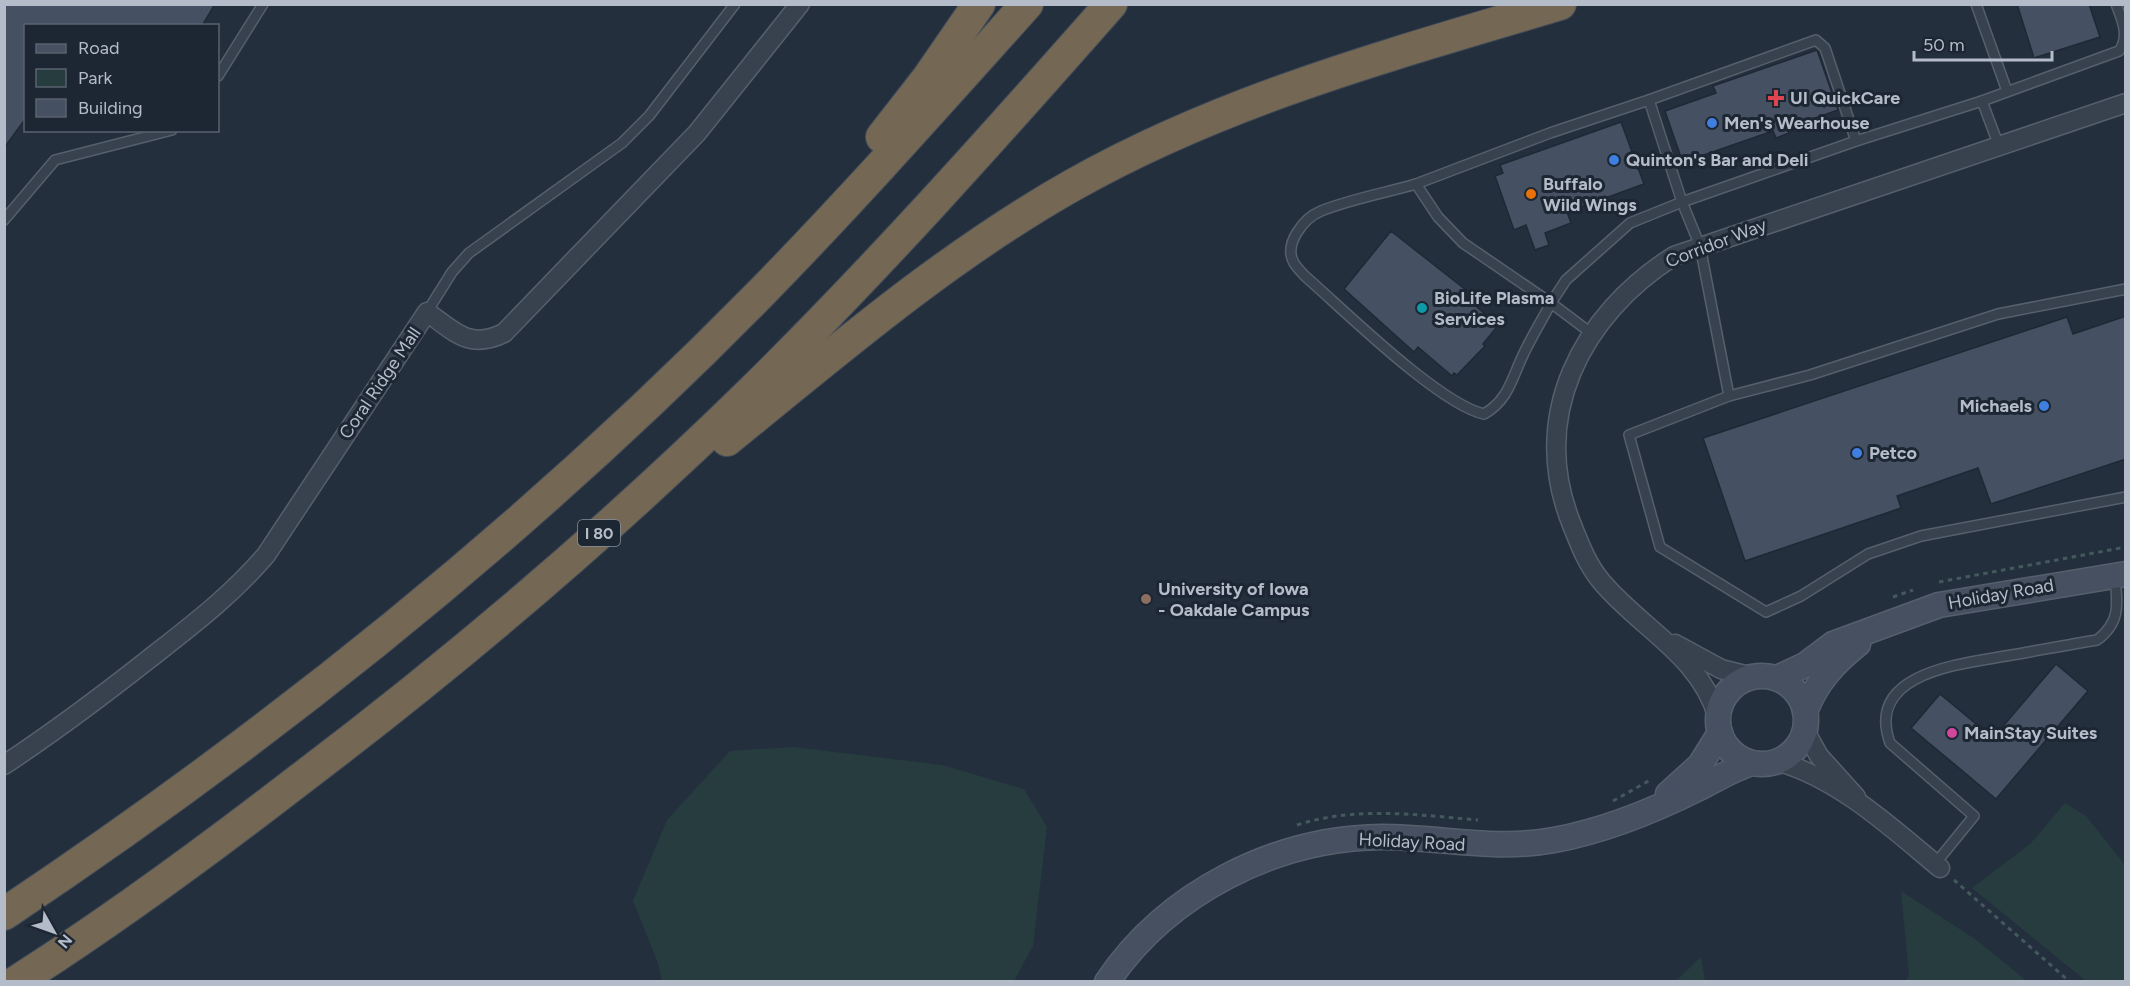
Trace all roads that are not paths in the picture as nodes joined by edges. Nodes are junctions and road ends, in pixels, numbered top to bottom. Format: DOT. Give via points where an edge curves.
graph roads {
  1 [pos="263,4"];
  2 [pos="735,4"];
  3 [pos="800,4"];
  4 [pos="979,4"];
  5 [pos="1027,4"];
  6 [pos="1111,4"];
  7 [pos="1560,4"];
  8 [pos="1976,4"];
  9 [pos="2116,4"];
  10 [pos="2125,39"];
  11 [pos="219,74"];
  12 [pos="2007,91"];
  13 [pos="1649,100"];
  14 [pos="1982,100"];
  15 [pos="2126,104"];
  16 [pos="164,132"];
  17 [pos="1856,141"];
  18 [pos="1999,146"];
  19 [pos="1416,184"];
  20 [pos="1682,202"];
  21 [pos="4,220"];
  22 [pos="1700,246"];
  23 [pos="2126,289"];
  24 [pos="1551,303"];
  25 [pos="427,312"];
  26 [pos="1592,333"];
  27 [pos="1729,396"];
  28 [pos="642,407"];
  29 [pos="2126,497"];
  30 [pos="2120,575"];
  31 [pos="502,617"];
  32 [pos="1879,627"];
  33 [pos="1662,636"];
  34 [pos="1753,677"];
  35 [pos="1777,678"];
  36 [pos="1805,721"];
  37 [pos="1719,725"];
  38 [pos="1776,761"];
  39 [pos="1752,763"];
  40 [pos="4,765"];
  41 [pos="1861,803"];
  42 [pos="1651,808"];
  43 [pos="1937,866"];
  44 [pos="4,914"];
  45 [pos="16,981"];
  46 [pos="1107,981"];
  1 -- 11 [label="lane"];
  2 -- 25 [label="lane" via="649,116 622,143 469,253"];
  3 -- 25 [label="street, Coral Ridge Mall" via="697,133 504,333 478,341 465,339"];
  4 -- 28 [label="highway" via="882,136"];
  5 -- 28 [label="highway" via="800,252"];
  6 -- 31 [label="highway, I 80" via="916,222 748,395"];
  7 -- 31 [label="highway" via="1300,83 1147,146 1073,185 949,263"];
  8 -- 12 [label="lane"];
  9 -- 10 [label="lane"];
  10 -- 12 [label="lane" via="2119,51"];
  12 -- 14 [label="lane"];
  13 -- 17 [label="lane" via="1816,40 1825,48"];
  13 -- 19 [label="lane"];
  13 -- 20 [label="lane"];
  14 -- 17 [label="lane"];
  14 -- 18 [label="lane"];
  15 -- 18 [label="street, Corridor Way"];
  16 -- 21 [label="lane" via="55,160"];
  17 -- 20 [label="lane"];
  18 -- 22 [label="street, Corridor Way"];
  19 -- 24 [label="lane" via="1438,217 1463,243"];
  19 -- 24 [label="lane" via="1319,211 1297,233 1292,245 1293,261 1306,277 1422,377 1471,411 1485,414 1508,393 1523,354"];
  20 -- 22 [label="lane"];
  20 -- 24 [label="lane" via="1630,223 1566,280"];
  22 -- 26 [label="street, Corridor Way" via="1651,271 1628,290"];
  22 -- 27 [label="lane"];
  23 -- 27 [label="lane" via="1998,314 1810,375"];
  24 -- 26 [label="lane"];
  25 -- 40 [label="street, Coral Ridge Mall" via="266,555 241,584 114,687"];
  26 -- 33 [label="street, Corridor Way" via="1575,360 1558,424 1558,483 1589,565 1624,605"];
  27 -- 29 [label="lane" via="1629,435 1660,547 1766,612 1801,596 1868,554 1921,536"];
  28 -- 44 [label="highway" via="526,514 301,700 158,809"];
  30 -- 32 [label="street, Holiday Road" via="1960,600 1908,614"];
  30 -- 43 [label="lane" via="2118,609 2111,627 2097,640 1942,667 1915,678 1890,702 1885,731 1890,743 1974,816"];
  31 -- 45 [label="highway, I 80" via="387,713 180,872"];
  32 -- 35 [label="street, Holiday Road" via="1833,644 1799,669"];
  32 -- 36 [label="street, Holiday Road" via="1831,667 1814,688"];
  33 -- 34 [label="street, Corridor Way" via="1721,669"];
  33 -- 37 [label="street, Corridor Way" via="1712,696"];
  34 -- 35 [label="street, Holiday Road"];
  34 -- 37 [label="street, Holiday Road" via="1739,682 1727,694"];
  35 -- 36 [label="street" via="1798,693"];
  36 -- 38 [label="street, Holiday Road" via="1802,739 1793,752"];
  36 -- 41 [label="street" via="1819,756"];
  37 -- 39 [label="street" via="1729,748"];
  37 -- 42 [label="street, Holiday Road" via="1700,765"];
  38 -- 39 [label="street, Holiday Road"];
  38 -- 41 [label="street" via="1807,770"];
  39 -- 42 [label="street, Holiday Road"];
  41 -- 43 [label="street"];
  42 -- 46 [label="street, Holiday Road" via="1588,833 1552,841 1475,845 1382,837 1316,845 1282,854 1250,866 1190,899 1137,944"];
}
